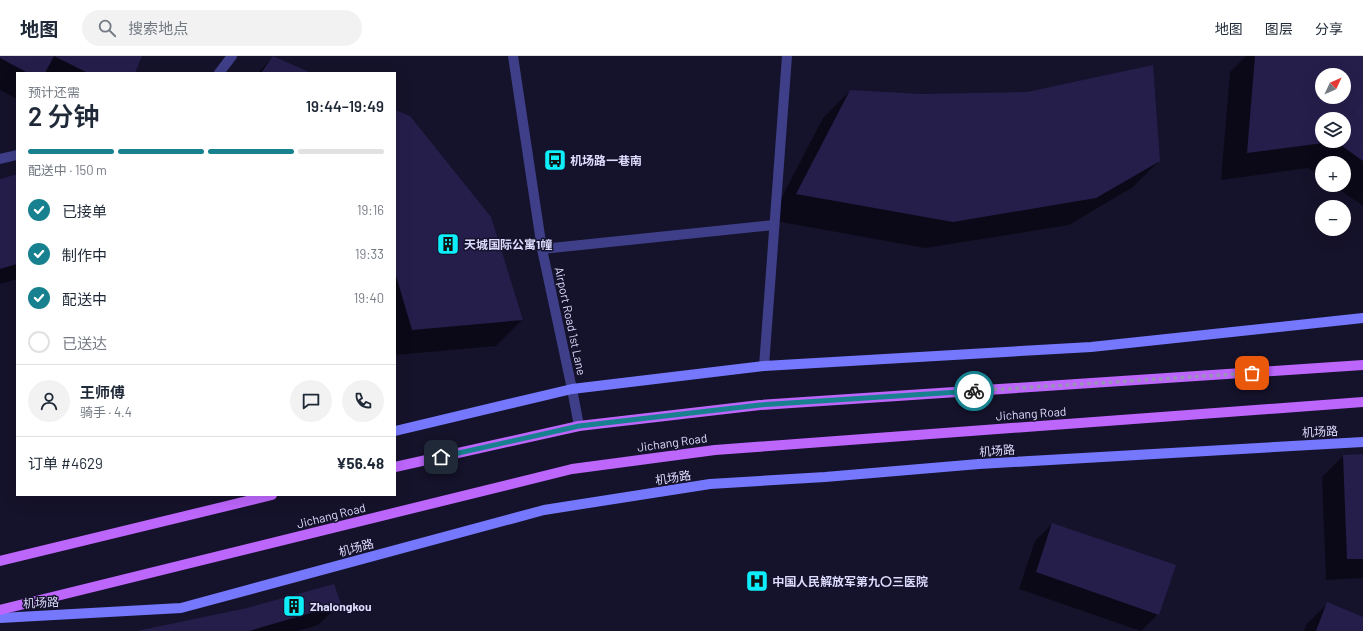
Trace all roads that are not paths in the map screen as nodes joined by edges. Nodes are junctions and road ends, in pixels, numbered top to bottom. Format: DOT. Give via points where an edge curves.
graph roads {
  1 [pos="232,56"];
  2 [pos="512,56"];
  3 [pos="787,56"];
  4 [pos="221,72"];
  5 [pos="16,155"];
  6 [pos="0,159"];
  7 [pos="774,225"];
  8 [pos="542,249"];
  9 [pos="1363,318"];
  10 [pos="1363,365"];
  11 [pos="764,366"];
  12 [pos="572,389"];
  13 [pos="1363,402"];
  14 [pos="579,426"];
  15 [pos="396,431"];
  16 [pos="1363,442"];
  17 [pos="396,467"];
  18 [pos="266,496"];
  19 [pos="254,498"];
  20 [pos="0,561"];
  21 [pos="0,610"];
  22 [pos="0,618"];
  1 -- 4 [label="street"];
  2 -- 8 [label="street, Airport Road 1st Lane"];
  3 -- 7 [label="street"];
  5 -- 6 [label="street"];
  7 -- 8 [label="street"];
  7 -- 11 [label="street"];
  8 -- 12 [label="street, Airport Road 1st Lane"];
  9 -- 11 [label="main road" via="1091,347"];
  10 -- 14 [label="main road" via="760,405"];
  11 -- 12 [label="main road"];
  12 -- 14 [label="street, Airport Road 1st Lane"];
  12 -- 15 [label="main road"];
  13 -- 21 [label="main road, Jichang Road" via="715,450 572,469"];
  14 -- 17 [label="main road"];
  16 -- 22 [label="main road, 机场路" via="979,464 710,484 544,510 181,608"];
  18 -- 19 [label="main road"];
  19 -- 20 [label="main road"];
}
